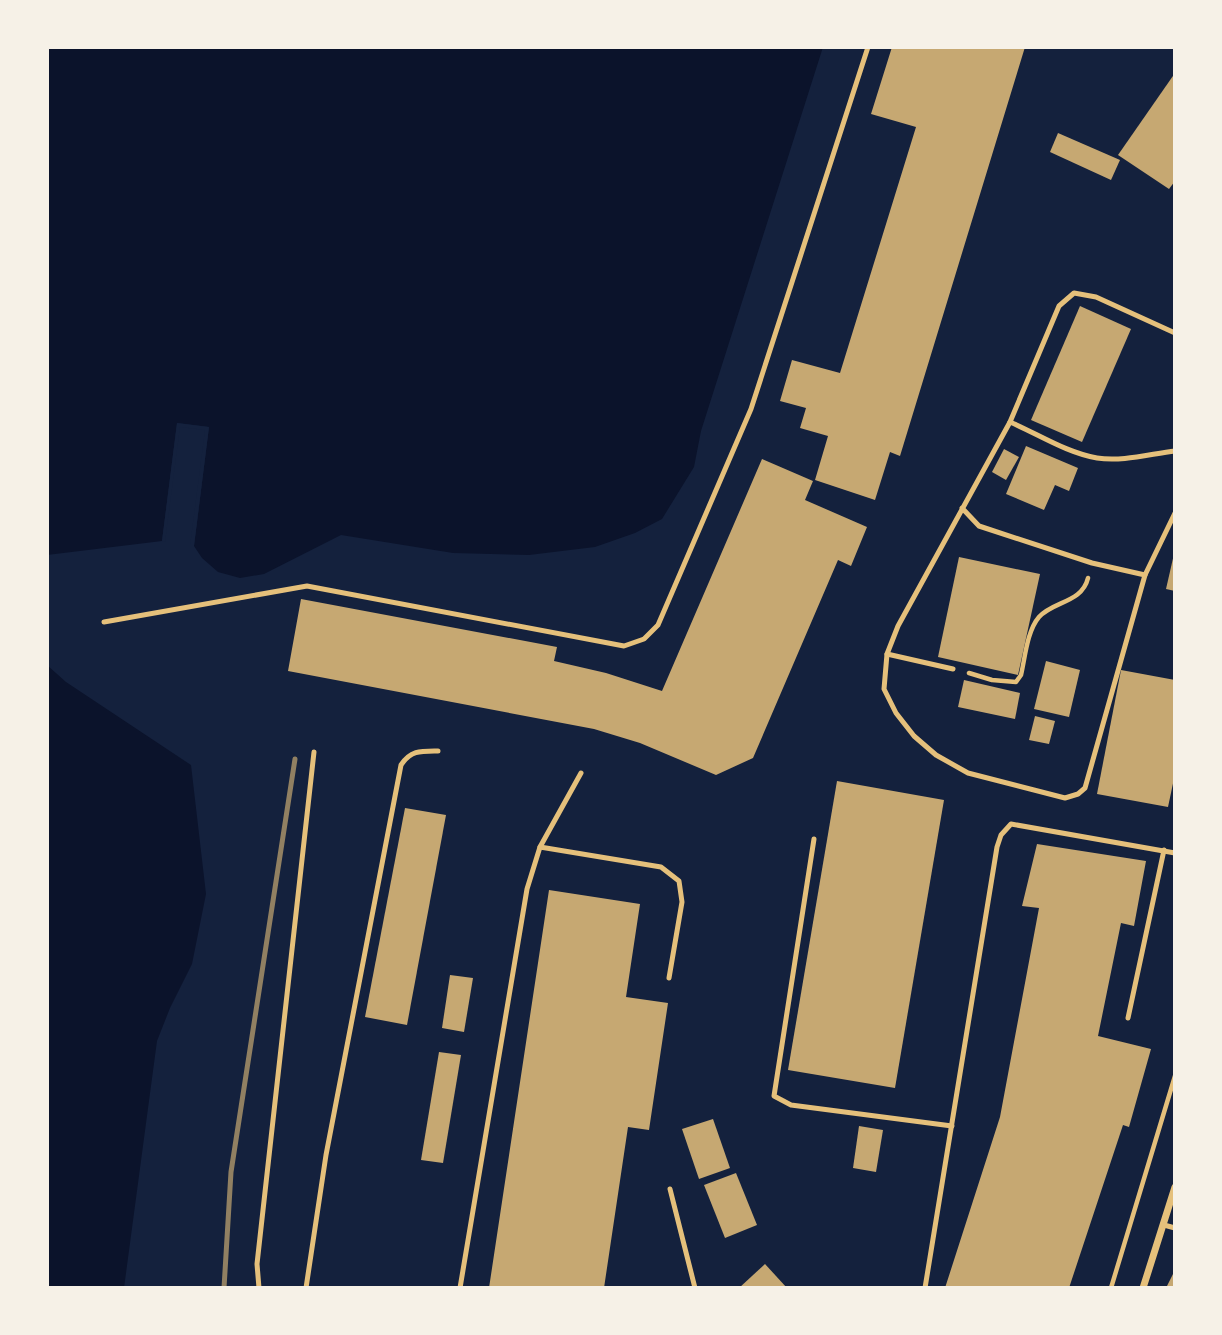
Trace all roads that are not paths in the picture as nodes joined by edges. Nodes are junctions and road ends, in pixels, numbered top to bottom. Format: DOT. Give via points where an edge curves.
graph roads {
  1 [pos="868,47"];
  2 [pos="1175,333"];
  3 [pos="1010,422"];
  4 [pos="1175,451"];
  5 [pos="962,508"];
  6 [pos="1175,513"];
  7 [pos="1145,575"];
  8 [pos="104,622"];
  9 [pos="887,654"];
  10 [pos="953,669"];
  11 [pos="438,751"];
  12 [pos="313,752"];
  13 [pos="581,773"];
  14 [pos="814,839"];
  15 [pos="540,847"];
  16 [pos="1164,850"];
  17 [pos="1175,853"];
  18 [pos="669,978"];
  19 [pos="1128,1018"];
  20 [pos="952,1126"];
  21 [pos="1175,1187"];
  22 [pos="670,1189"];
  23 [pos="1164,1225"];
  24 [pos="1175,1228"];
  25 [pos="259,1288"];
  26 [pos="306,1288"];
  27 [pos="460,1288"];
  28 [pos="695,1288"];
  29 [pos="925,1288"];
  30 [pos="1143,1288"];
  1 -- 8 [label="lane" via="751,409 659,625 644,639 624,646 307,586"];
  2 -- 3 [label="lane" via="1096,297 1074,293 1059,306"];
  3 -- 4 [label="lane" via="1098,458"];
  3 -- 5 [label="lane"];
  5 -- 7 [label="lane" via="979,526 1092,564"];
  5 -- 9 [label="lane" via="912,597"];
  6 -- 7 [label="lane"];
  7 -- 9 [label="lane" via="1085,788 1078,794 1065,797 968,773 936,755 914,736 884,689"];
  9 -- 10 [label="lane"];
  11 -- 26 [label="lane" via="407,755 401,765 326,1155"];
  12 -- 25 [label="lane" via="257,1264"];
  13 -- 15 [label="lane"];
  14 -- 20 [label="lane" via="774,1096 791,1105"];
  15 -- 18 [label="lane" via="661,867 679,881 682,902"];
  15 -- 27 [label="lane" via="527,889"];
  16 -- 17 [label="lane"];
  16 -- 19 [label="lane"];
  16 -- 20 [label="lane" via="1011,824 1001,835"];
  20 -- 29 [label="lane"];
  21 -- 23 [label="street"];
  22 -- 28 [label="lane"];
  23 -- 24 [label="lane"];
  23 -- 30 [label="street"];
}
